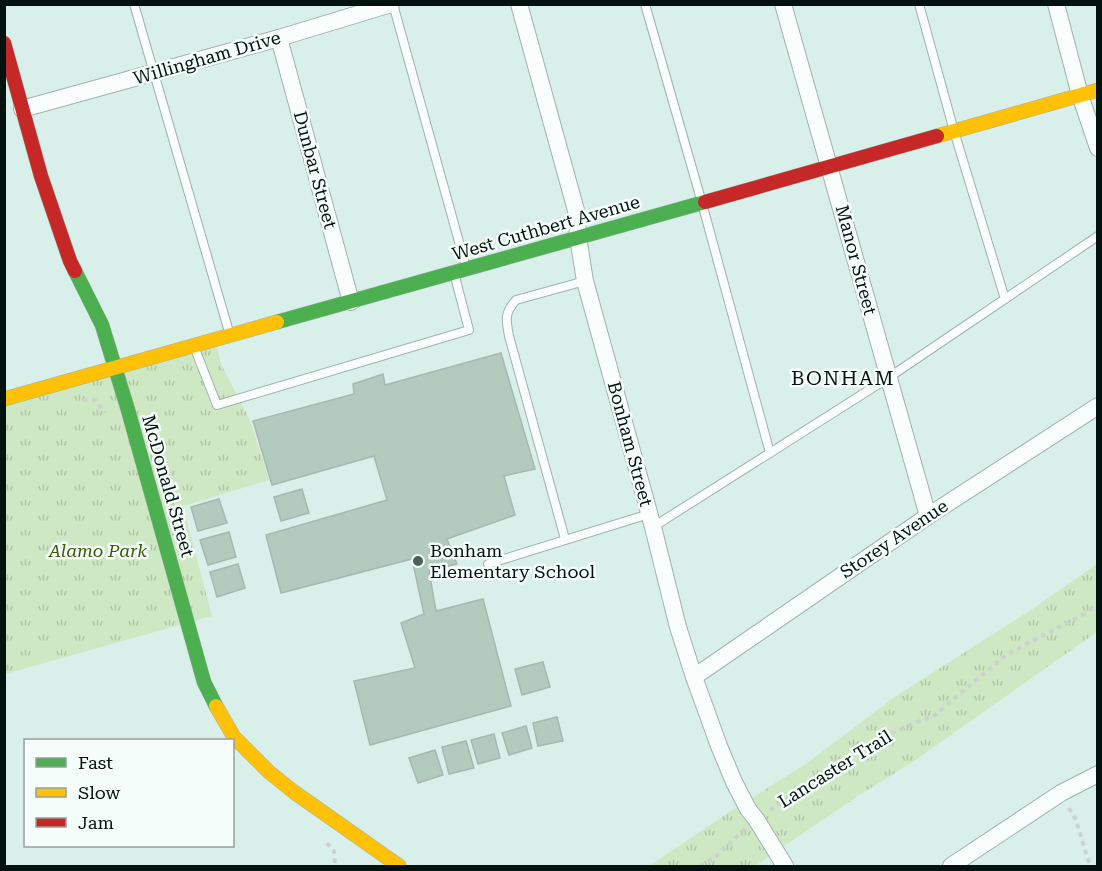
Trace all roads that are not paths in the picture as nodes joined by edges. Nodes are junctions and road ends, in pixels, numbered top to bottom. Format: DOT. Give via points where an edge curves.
graph roads {
  1 [pos="134,4"];
  2 [pos="392,4"];
  3 [pos="519,4"];
  4 [pos="645,4"];
  5 [pos="783,4"];
  6 [pos="919,4"];
  7 [pos="1056,4"];
  8 [pos="279,38"];
  9 [pos="4,43"];
  10 [pos="153,73"];
  11 [pos="1098,90"];
  12 [pos="1080,95"];
  13 [pos="22,109"];
  14 [pos="954,131"];
  15 [pos="1098,148"];
  16 [pos="830,167"];
  17 [pos="702,203"];
  18 [pos="1098,236"];
  19 [pos="578,237"];
  20 [pos="460,271"];
  21 [pos="585,281"];
  22 [pos="1005,299"];
  23 [pos="351,302"];
  24 [pos="230,336"];
  25 [pos="194,346"];
  26 [pos="115,368"];
  27 [pos="888,378"];
  28 [pos="4,399"];
  29 [pos="1098,406"];
  30 [pos="770,453"];
  31 [pos="928,516"];
  32 [pos="651,521"];
  33 [pos="565,539"];
  34 [pos="489,564"];
  35 [pos="694,677"];
  36 [pos="1098,774"];
  37 [pos="396,866"];
  38 [pos="952,866"];
  39 [pos="785,867"];
  1 -- 10 [label="lane"];
  2 -- 8 [label="street, Willingham Drive"];
  2 -- 20 [label="lane"];
  3 -- 19 [label="street, Bonham Street" via="568,178"];
  4 -- 17 [label="lane"];
  5 -- 16 [label="street, Manor Street"];
  6 -- 14 [label="lane"];
  7 -- 12 [label="street"];
  8 -- 10 [label="street, Willingham Drive"];
  8 -- 23 [label="street, Dunbar Street"];
  9 -- 13 [label="street, McDonald Street"];
  10 -- 13 [label="street, Willingham Drive"];
  10 -- 24 [label="lane"];
  11 -- 12 [label="street, West Cuthbert Avenue"];
  12 -- 14 [label="street, West Cuthbert Avenue"];
  12 -- 15 [label="street"];
  13 -- 26 [label="street, McDonald Street" via="70,261 102,325"];
  14 -- 16 [label="street, West Cuthbert Avenue"];
  14 -- 22 [label="lane"];
  16 -- 17 [label="street, West Cuthbert Avenue"];
  16 -- 27 [label="street, Manor Street"];
  17 -- 19 [label="street, West Cuthbert Avenue"];
  17 -- 30 [label="lane"];
  18 -- 22 [label="lane"];
  19 -- 20 [label="street, West Cuthbert Avenue"];
  19 -- 21 [label="street, Bonham Street"];
  20 -- 23 [label="street, West Cuthbert Avenue"];
  20 -- 25 [label="lane" via="469,330 216,405"];
  21 -- 32 [label="street, Bonham Street"];
  21 -- 33 [label="lane" via="516,300 506,319"];
  22 -- 27 [label="lane"];
  23 -- 24 [label="street, West Cuthbert Avenue"];
  24 -- 25 [label="street, West Cuthbert Avenue"];
  25 -- 26 [label="street, West Cuthbert Avenue"];
  26 -- 28 [label="street, West Cuthbert Avenue"];
  26 -- 37 [label="street, McDonald Street" via="204,682 219,714 234,737 268,772"];
  27 -- 30 [label="lane"];
  27 -- 31 [label="street, Manor Street"];
  29 -- 31 [label="street, Storey Avenue"];
  30 -- 32 [label="lane"];
  31 -- 35 [label="street, Storey Avenue"];
  32 -- 33 [label="lane"];
  32 -- 35 [label="street, Bonham Street"];
  33 -- 34 [label="lane"];
  35 -- 39 [label="street, Bonham Street" via="730,774"];
  36 -- 38 [label="street" via="1061,793"];
}
